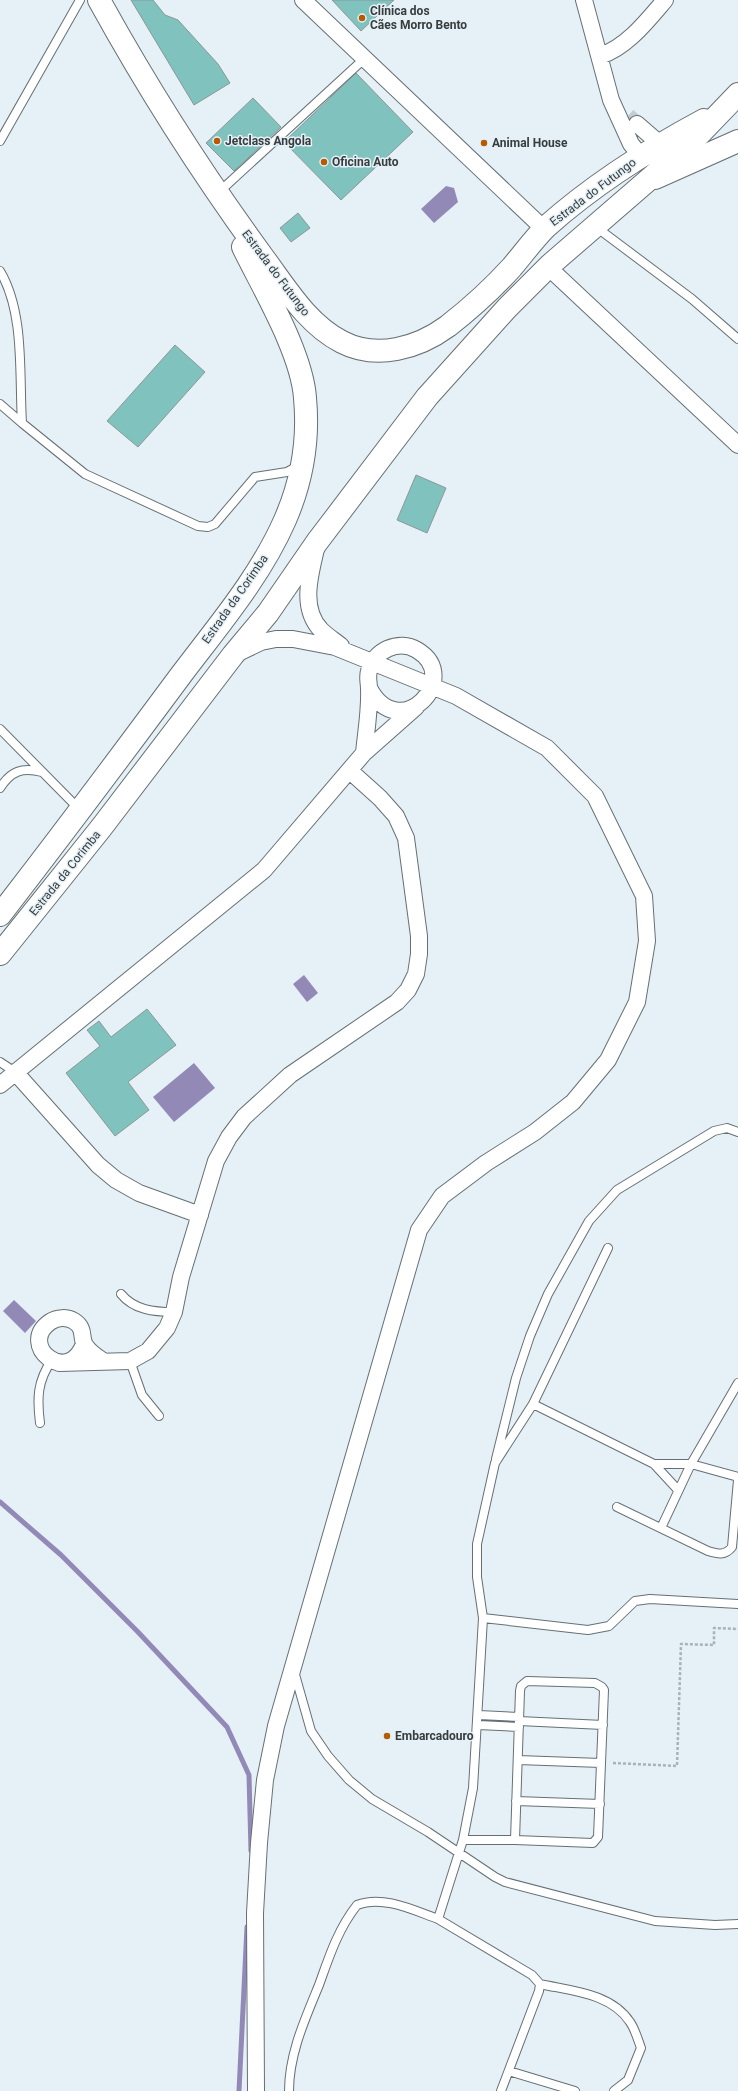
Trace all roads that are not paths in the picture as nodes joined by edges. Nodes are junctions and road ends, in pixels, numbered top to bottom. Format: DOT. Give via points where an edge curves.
graph roads {
  1 [pos="80,0"];
  2 [pos="99,0"];
  3 [pos="303,0"];
  4 [pos="584,0"];
  5 [pos="665,0"];
  6 [pos="600,56"];
  7 [pos="364,59"];
  8 [pos="611,100"];
  9 [pos="732,101"];
  10 [pos="0,141"];
  11 [pos="738,141"];
  12 [pos="660,144"];
  13 [pos="641,156"];
  14 [pos="650,180"];
  15 [pos="217,194"];
  16 [pos="594,226"];
  17 [pos="544,229"];
  18 [pos="548,267"];
  19 [pos="0,271"];
  20 [pos="738,339"];
  21 [pos="0,404"];
  22 [pos="22,423"];
  23 [pos="738,445"];
  24 [pos="304,462"];
  25 [pos="317,542"];
  26 [pos="350,653"];
  27 [pos="232,655"];
  28 [pos="372,662"];
  29 [pos="433,685"];
  30 [pos="369,688"];
  31 [pos="416,707"];
  32 [pos="0,729"];
  33 [pos="364,753"];
  34 [pos="42,772"];
  35 [pos="350,772"];
  36 [pos="0,788"];
  37 [pos="81,810"];
  38 [pos="0,915"];
  39 [pos="0,954"];
  40 [pos="0,1062"];
  41 [pos="15,1072"];
  42 [pos="0,1085"];
  43 [pos="738,1132"];
  44 [pos="200,1215"];
  45 [pos="608,1248"];
  46 [pos="121,1294"];
  47 [pos="174,1312"];
  48 [pos="84,1344"];
  49 [pos="103,1361"];
  50 [pos="130,1361"];
  51 [pos="55,1362"];
  52 [pos="738,1383"];
  53 [pos="533,1404"];
  54 [pos="159,1416"];
  55 [pos="40,1423"];
  56 [pos="495,1463"];
  57 [pos="654,1464"];
  58 [pos="691,1464"];
  59 [pos="738,1478"];
  60 [pos="678,1490"];
  61 [pos="616,1507"];
  62 [pos="661,1528"];
  63 [pos="738,1604"];
  64 [pos="483,1618"];
  65 [pos="294,1668"];
  66 [pos="479,1715"];
  67 [pos="519,1722"];
  68 [pos="478,1725"];
  69 [pos="603,1725"];
  70 [pos="518,1760"];
  71 [pos="601,1763"];
  72 [pos="516,1801"];
  73 [pos="600,1804"];
  74 [pos="463,1840"];
  75 [pos="515,1840"];
  76 [pos="459,1854"];
  77 [pos="438,1919"];
  78 [pos="738,1924"];
  79 [pos="540,1984"];
  80 [pos="509,2070"];
  81 [pos="256,2091"];
  82 [pos="289,2091"];
  83 [pos="501,2091"];
  84 [pos="575,2091"];
  85 [pos="614,2091"];
  1 -- 10 [label="lane"];
  2 -- 15 [label="main road, Estrada do Futungo"];
  3 -- 7 [label="street"];
  4 -- 6 [label="street"];
  5 -- 6 [label="street" via="622,45"];
  6 -- 8 [label="street"];
  7 -- 15 [label="lane"];
  7 -- 17 [label="street"];
  8 -- 12 [label="street"];
  8 -- 13 [label="street" via="631,144"];
  9 -- 12 [label="main road, Estrada do Futungo"];
  9 -- 14 [label="main road, Estrada do Futungo"];
  11 -- 14 [label="main road"];
  12 -- 13 [label="main road, Estrada do Futungo"];
  13 -- 17 [label="main road, Estrada do Futungo" via="600,184"];
  14 -- 16 [label="main road, Estrada do Futungo"];
  15 -- 17 [label="main road, Estrada do Futungo" via="313,322 342,343 376,351 400,349 417,344 447,326 498,282"];
  15 -- 24 [label="main road, Estrada da Corimba" via="284,329 297,364 305,395 307,419"];
  16 -- 18 [label="main road, Estrada do Futungo"];
  16 -- 20 [label="lane" via="692,299"];
  18 -- 23 [label="street"];
  18 -- 25 [label="main road, Estrada do Futungo" via="506,308 428,397"];
  19 -- 22 [label="lane" via="18,324"];
  21 -- 22 [label="lane"];
  22 -- 24 [label="lane" via="85,474 198,526 208,527 216,524 255,477 294,470"];
  24 -- 37 [label="main road, Estrada da Corimba" via="285,519 256,573"];
  25 -- 26 [label="street" via="309,579 309,610 321,630"];
  25 -- 27 [label="main road, Estrada da Corimba" via="268,613"];
  26 -- 27 [label="street" via="320,643 276,639 261,642"];
  26 -- 28 [label="street"];
  27 -- 39 [label="main road, Estrada da Corimba" via="101,828"];
  28 -- 29 [label="street"];
  28 -- 29 [label="street" via="388,648 409,646 429,662"];
  28 -- 30 [label="street" via="368,679"];
  29 -- 31 [label="street" via="428,695"];
  29 -- 65 [label="street" via="547,748 595,796 644,896 646,941 637,1002 608,1060 573,1102 535,1132 486,1163 442,1196 419,1230"];
  30 -- 31 [label="street" via="377,700 388,708 402,710"];
  30 -- 33 [label="street"];
  31 -- 33 [label="street"];
  32 -- 34 [label="lane"];
  33 -- 35 [label="street"];
  34 -- 36 [label="lane" via="30,769 16,771"];
  34 -- 37 [label="lane"];
  35 -- 41 [label="street" via="264,870"];
  35 -- 44 [label="street" via="396,816 406,838 419,936 416,974 408,990 397,1002 290,1075 244,1116 216,1161"];
  37 -- 38 [label="main road, Estrada da Corimba"];
  40 -- 41 [label="lane"];
  41 -- 42 [label="street"];
  41 -- 44 [label="street" via="98,1165 116,1180 139,1193"];
  43 -- 56 [label="lane" via="727,1128 714,1130 617,1190 589,1221 548,1294 530,1336 516,1378"];
  44 -- 47 [label="street"];
  45 -- 53 [label="lane"];
  46 -- 47 [label="lane" via="128,1303 144,1309"];
  47 -- 50 [label="street" via="167,1328 148,1351"];
  48 -- 49 [label="street"];
  48 -- 51 [label="street" via="76,1358 67,1362"];
  48 -- 51 [label="street" via="81,1329 73,1321 66,1318 53,1320 46,1325 39,1339 45,1355"];
  49 -- 50 [label="street"];
  49 -- 51 [label="street"];
  50 -- 54 [label="lane" via="142,1395"];
  51 -- 55 [label="lane" via="43,1372 39,1385"];
  52 -- 58 [label="lane"];
  53 -- 56 [label="lane"];
  53 -- 57 [label="lane"];
  56 -- 64 [label="lane" via="477,1544 477,1577"];
  57 -- 58 [label="lane"];
  57 -- 60 [label="lane"];
  58 -- 59 [label="lane"];
  58 -- 60 [label="lane"];
  59 -- 62 [label="lane" via="732,1547 728,1553 708,1551"];
  60 -- 62 [label="lane"];
  61 -- 62 [label="lane"];
  63 -- 64 [label="lane" via="650,1599 635,1601 609,1626 588,1630"];
  64 -- 66 [label="lane"];
  65 -- 76 [label="lane" via="311,1731 349,1780 372,1799 428,1832"];
  65 -- 81 [label="street" via="276,1726 266,1772 259,1843 256,1913"];
  66 -- 67 [label="lane"];
  66 -- 68 [label="lane"];
  67 -- 68 [label="lane"];
  67 -- 69 [label="lane"];
  67 -- 69 [label="lane" via="521,1686 527,1681 595,1683 604,1690"];
  67 -- 70 [label="lane"];
  68 -- 74 [label="lane" via="473,1788"];
  69 -- 71 [label="lane"];
  70 -- 71 [label="lane"];
  70 -- 72 [label="lane"];
  71 -- 73 [label="lane"];
  72 -- 73 [label="lane"];
  72 -- 75 [label="lane"];
  73 -- 75 [label="lane" via="598,1837 593,1843"];
  74 -- 75 [label="lane"];
  74 -- 76 [label="lane"];
  76 -- 77 [label="lane"];
  76 -- 78 [label="lane" via="505,1882 655,1921 715,1926"];
  77 -- 79 [label="lane" via="532,1975"];
  77 -- 82 [label="lane" via="393,1904 374,1901 357,1905 340,1930 298,2038 289,2072"];
  79 -- 80 [label="lane"];
  79 -- 85 [label="lane" via="597,1996 614,2006 630,2022 641,2048 628,2080"];
  80 -- 83 [label="lane"];
  80 -- 84 [label="lane"];
}
